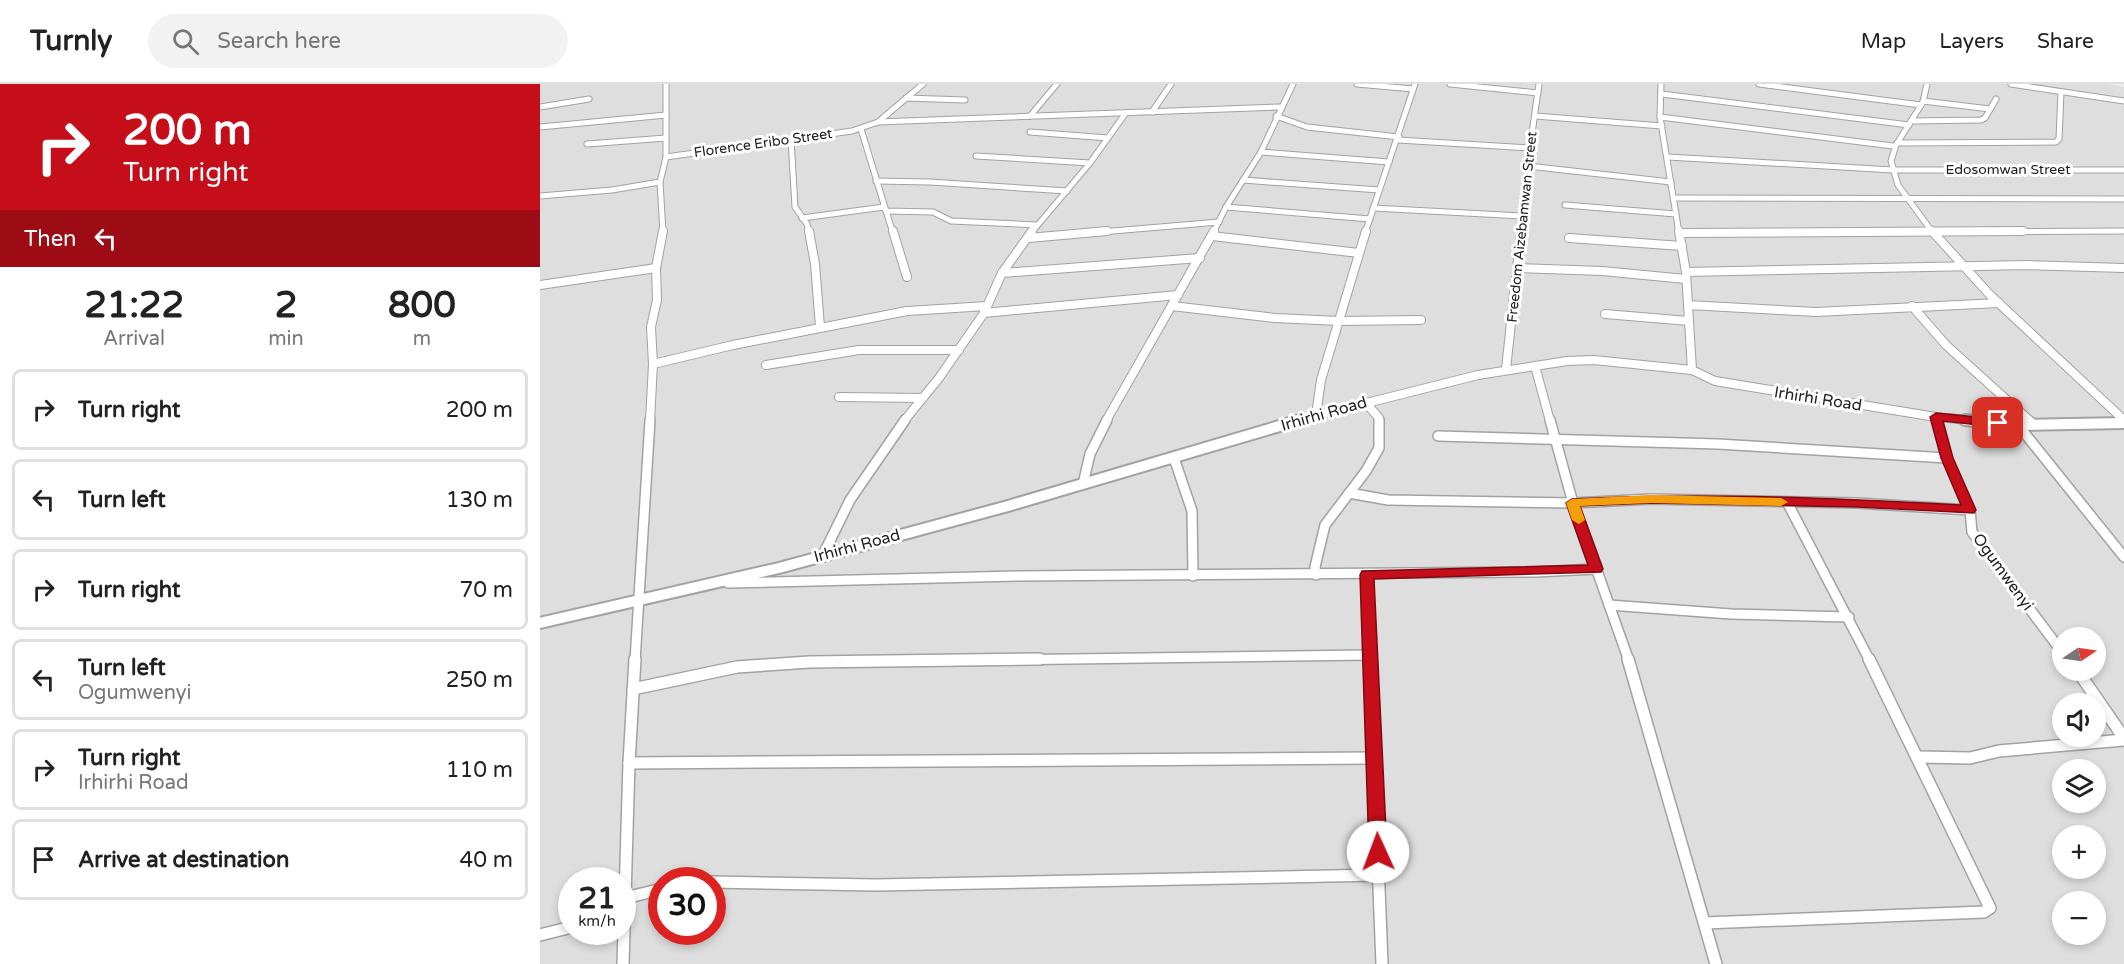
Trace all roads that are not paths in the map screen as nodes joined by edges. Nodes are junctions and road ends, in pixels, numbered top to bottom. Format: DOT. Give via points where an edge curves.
graph roads {
  1 [pos="666,84"];
  2 [pos="909,84"];
  3 [pos="923,84"];
  4 [pos="1057,84"];
  5 [pos="1171,84"];
  6 [pos="1293,84"];
  7 [pos="1357,84"];
  8 [pos="1450,84"];
  9 [pos="1539,84"];
  10 [pos="1661,84"];
  11 [pos="1759,84"];
  12 [pos="1927,84"];
  13 [pos="2011,84"];
  14 [pos="1414,87"];
  15 [pos="2061,92"];
  16 [pos="1538,93"];
  17 [pos="1662,94"];
  18 [pos="906,98"];
  19 [pos="589,99"];
  20 [pos="1996,99"];
  21 [pos="965,100"];
  22 [pos="2124,101"];
  23 [pos="1922,103"];
  24 [pos="540,107"];
  25 [pos="1280,107"];
  26 [pos="1990,109"];
  27 [pos="1152,112"];
  28 [pos="1125,114"];
  29 [pos="666,115"];
  30 [pos="1030,116"];
  31 [pos="1276,116"];
  32 [pos="1535,116"];
  33 [pos="1660,117"];
  34 [pos="878,123"];
  35 [pos="1910,123"];
  36 [pos="1662,126"];
  37 [pos="540,128"];
  38 [pos="861,129"];
  39 [pos="1030,132"];
  40 [pos="666,138"];
  41 [pos="1108,138"];
  42 [pos="1398,138"];
  43 [pos="791,140"];
  44 [pos="588,144"];
  45 [pos="1895,145"];
  46 [pos="1529,148"];
  47 [pos="1261,152"];
  48 [pos="976,156"];
  49 [pos="666,157"];
  50 [pos="1668,157"];
  51 [pos="1389,162"];
  52 [pos="1090,163"];
  53 [pos="1528,166"];
  54 [pos="1893,170"];
  55 [pos="2124,171"];
  56 [pos="1243,180"];
  57 [pos="876,181"];
  58 [pos="660,182"];
  59 [pos="1671,182"];
  60 [pos="1379,190"];
  61 [pos="1067,191"];
  62 [pos="540,196"];
  63 [pos="1674,198"];
  64 [pos="1905,198"];
  65 [pos="2124,199"];
  66 [pos="1565,205"];
  67 [pos="1226,207"];
  68 [pos="1373,208"];
  69 [pos="885,209"];
  70 [pos="1677,214"];
  71 [pos="1522,216"];
  72 [pos="802,218"];
  73 [pos="1370,219"];
  74 [pos="1219,222"];
  75 [pos="1037,225"];
  76 [pos="1931,230"];
  77 [pos="2124,231"];
  78 [pos="1680,233"];
  79 [pos="1212,236"];
  80 [pos="1029,238"];
  81 [pos="1569,238"];
  82 [pos="1682,246"];
  83 [pos="1359,253"];
  84 [pos="1200,258"];
  85 [pos="1962,266"];
  86 [pos="656,268"];
  87 [pos="1519,268"];
  88 [pos="2124,268"];
  89 [pos="1002,273"];
  90 [pos="1686,275"];
  91 [pos="907,277"];
  92 [pos="540,285"];
  93 [pos="1178,295"];
  94 [pos="1999,303"];
  95 [pos="1688,305"];
  96 [pos="1172,306"];
  97 [pos="1912,306"];
  98 [pos="986,309"];
  99 [pos="1605,314"];
  100 [pos="1421,320"];
  101 [pos="1339,321"];
  102 [pos="1689,321"];
  103 [pos="820,327"];
  104 [pos="958,350"];
  105 [pos="653,364"];
  106 [pos="766,365"];
  107 [pos="1535,366"];
  108 [pos="1506,369"];
  109 [pos="1692,370"];
  110 [pos="839,397"];
  111 [pos="923,398"];
  112 [pos="1365,402"];
  113 [pos="1316,415"];
  114 [pos="1936,417"];
  115 [pos="2124,421"];
  116 [pos="2018,425"];
  117 [pos="2034,425"];
  118 [pos="1438,436"];
  119 [pos="1555,439"];
  120 [pos="1174,458"];
  121 [pos="1947,458"];
  122 [pos="1083,484"];
  123 [pos="1349,494"];
  124 [pos="1786,502"];
  125 [pos="1572,503"];
  126 [pos="1970,510"];
  127 [pos="824,555"];
  128 [pos="2124,557"];
  129 [pos="1596,569"];
  130 [pos="1316,575"];
  131 [pos="1367,575"];
  132 [pos="1193,576"];
  133 [pos="716,583"];
  134 [pos="638,600"];
  135 [pos="1609,605"];
  136 [pos="1849,617"];
  137 [pos="540,623"];
  138 [pos="2052,639"];
  139 [pos="1370,656"];
  140 [pos="2084,681"];
  141 [pos="633,689"];
  142 [pos="2124,739"];
  143 [pos="1918,757"];
  144 [pos="1374,758"];
  145 [pos="629,763"];
  146 [pos="626,867"];
  147 [pos="1378,875"];
  148 [pos="726,882"];
  149 [pos="1705,923"];
  150 [pos="558,930"];
  151 [pos="540,935"];
  152 [pos="623,945"];
  153 [pos="623,964"];
  154 [pos="1382,964"];
  155 [pos="1716,964"];
  1 -- 29 [label="street"];
  2 -- 3 [label="street"];
  3 -- 18 [label="street"];
  4 -- 30 [label="street"];
  5 -- 27 [label="street"];
  6 -- 25 [label="street"];
  7 -- 14 [label="street"];
  8 -- 16 [label="street"];
  9 -- 16 [label="street, Freedom Aizebamwan Street"];
  10 -- 17 [label="street"];
  11 -- 23 [label="street"];
  12 -- 23 [label="street"];
  13 -- 15 [label="street"];
  14 -- 42 [label="street"];
  15 -- 22 [label="street"];
  15 -- 45 [label="street" via="2056,142"];
  16 -- 32 [label="street, Freedom Aizebamwan Street"];
  17 -- 33 [label="street"];
  17 -- 35 [label="street"];
  18 -- 21 [label="street"];
  18 -- 34 [label="street"];
  19 -- 24 [label="street"];
  20 -- 26 [label="street"];
  23 -- 26 [label="street"];
  23 -- 35 [label="street"];
  25 -- 27 [label="street"];
  25 -- 31 [label="street"];
  26 -- 35 [label="street" via="1981,120"];
  27 -- 28 [label="street"];
  28 -- 30 [label="street"];
  28 -- 41 [label="street"];
  29 -- 37 [label="street"];
  29 -- 40 [label="street"];
  30 -- 34 [label="street"];
  31 -- 42 [label="street" via="1307,127"];
  31 -- 47 [label="street"];
  32 -- 36 [label="street"];
  32 -- 46 [label="street, Freedom Aizebamwan Street"];
  33 -- 36 [label="street"];
  33 -- 45 [label="street"];
  34 -- 38 [label="street, Florence Eribo Street"];
  35 -- 45 [label="street"];
  36 -- 50 [label="street"];
  38 -- 43 [label="street, Florence Eribo Street"];
  38 -- 57 [label="street"];
  39 -- 41 [label="street"];
  40 -- 44 [label="street"];
  40 -- 49 [label="street"];
  41 -- 52 [label="street"];
  42 -- 46 [label="street"];
  42 -- 51 [label="street"];
  43 -- 49 [label="street, Florence Eribo Street"];
  43 -- 72 [label="street" via="795,207"];
  45 -- 54 [label="street" via="1890,164"];
  46 -- 53 [label="street, Freedom Aizebamwan Street"];
  47 -- 51 [label="street"];
  47 -- 56 [label="street"];
  48 -- 52 [label="street"];
  49 -- 58 [label="street"];
  50 -- 54 [label="street, Edosomwan Street"];
  50 -- 59 [label="street"];
  51 -- 60 [label="street"];
  52 -- 61 [label="street"];
  53 -- 59 [label="street"];
  53 -- 71 [label="street, Freedom Aizebamwan Street"];
  54 -- 55 [label="street, Edosomwan Street"];
  54 -- 64 [label="street"];
  56 -- 60 [label="street"];
  56 -- 67 [label="street"];
  57 -- 61 [label="street"];
  57 -- 69 [label="street"];
  58 -- 62 [label="street"];
  58 -- 86 [label="street" via="663,232"];
  59 -- 63 [label="street"];
  60 -- 68 [label="street"];
  61 -- 75 [label="street"];
  63 -- 64 [label="street"];
  63 -- 70 [label="street"];
  64 -- 65 [label="street"];
  64 -- 76 [label="street"];
  66 -- 70 [label="street"];
  67 -- 73 [label="street"];
  67 -- 74 [label="street"];
  68 -- 71 [label="street"];
  68 -- 73 [label="street"];
  69 -- 72 [label="street"];
  69 -- 75 [label="street" via="933,212 951,221"];
  69 -- 91 [label="street"];
  70 -- 78 [label="street"];
  71 -- 87 [label="street, Freedom Aizebamwan Street"];
  72 -- 103 [label="street" via="807,224 817,276"];
  73 -- 83 [label="street"];
  74 -- 79 [label="street"];
  74 -- 80 [label="street"];
  75 -- 80 [label="street"];
  76 -- 77 [label="street"];
  76 -- 78 [label="street"];
  76 -- 85 [label="street"];
  78 -- 82 [label="street"];
  79 -- 83 [label="street"];
  79 -- 84 [label="street"];
  80 -- 89 [label="street"];
  81 -- 82 [label="street"];
  82 -- 90 [label="street"];
  83 -- 101 [label="street"];
  84 -- 89 [label="street"];
  84 -- 93 [label="street"];
  85 -- 88 [label="street"];
  85 -- 90 [label="street"];
  85 -- 94 [label="street"];
  86 -- 92 [label="street"];
  86 -- 105 [label="street" via="657,300 651,327"];
  87 -- 90 [label="street"];
  87 -- 108 [label="street, Freedom Aizebamwan Street"];
  89 -- 98 [label="street"];
  90 -- 95 [label="street"];
  93 -- 96 [label="street"];
  93 -- 98 [label="street"];
  94 -- 97 [label="street"];
  94 -- 115 [label="street"];
  95 -- 97 [label="street" via="1816,312"];
  95 -- 102 [label="street"];
  96 -- 101 [label="street"];
  96 -- 122 [label="street" via="1114,405 1090,454"];
  97 -- 117 [label="street" via="1946,345"];
  98 -- 103 [label="street" via="907,311"];
  98 -- 104 [label="street"];
  99 -- 102 [label="street"];
  100 -- 101 [label="street"];
  101 -- 113 [label="street" via="1321,380"];
  102 -- 109 [label="street"];
  103 -- 105 [label="street"];
  104 -- 106 [label="street" via="859,350"];
  104 -- 111 [label="street"];
  105 -- 134 [label="street"];
  107 -- 108 [label="street, Irhirhi Road"];
  107 -- 109 [label="street, Irhirhi Road" via="1594,360"];
  107 -- 119 [label="street"];
  108 -- 112 [label="street, Irhirhi Road"];
  109 -- 114 [label="street, Irhirhi Road" via="1715,381"];
  110 -- 111 [label="street"];
  111 -- 127 [label="street" via="850,500"];
  112 -- 113 [label="street, Irhirhi Road"];
  112 -- 123 [label="street" via="1379,418 1379,448"];
  113 -- 120 [label="street, Irhirhi Road"];
  114 -- 116 [label="street, Irhirhi Road"];
  114 -- 121 [label="street, Ogumwenyi"];
  115 -- 117 [label="street, Irhirhi Road"];
  116 -- 117 [label="street, Irhirhi Road"];
  116 -- 128 [label="street"];
  118 -- 119 [label="street"];
  119 -- 121 [label="street"];
  119 -- 125 [label="street"];
  120 -- 122 [label="street, Irhirhi Road"];
  120 -- 132 [label="street" via="1192,511"];
  121 -- 126 [label="street, Ogumwenyi"];
  122 -- 127 [label="street, Irhirhi Road"];
  123 -- 125 [label="street" via="1388,500"];
  123 -- 130 [label="street" via="1325,525"];
  124 -- 125 [label="street" via="1652,499"];
  124 -- 126 [label="street"];
  124 -- 136 [label="street"];
  125 -- 129 [label="street"];
  126 -- 138 [label="street, Ogumwenyi" via="1972,531"];
  127 -- 133 [label="street, Irhirhi Road"];
  129 -- 131 [label="street"];
  129 -- 135 [label="street"];
  130 -- 131 [label="street"];
  130 -- 132 [label="street"];
  131 -- 139 [label="street"];
  132 -- 133 [label="street"];
  133 -- 134 [label="street, Irhirhi Road"];
  134 -- 137 [label="street, Irhirhi Road"];
  134 -- 141 [label="street"];
  135 -- 136 [label="street"];
  135 -- 149 [label="street" via="1634,675"];
  136 -- 143 [label="street"];
  139 -- 141 [label="street" via="809,662 737,667"];
  139 -- 144 [label="street"];
  140 -- 142 [label="street"];
  141 -- 145 [label="street"];
  142 -- 143 [label="street" via="1999,751 1970,758"];
  143 -- 149 [label="street" via="1990,908 1984,912"];
  144 -- 145 [label="street"];
  144 -- 147 [label="street"];
  145 -- 146 [label="street"];
  147 -- 148 [label="street" via="876,885"];
  147 -- 154 [label="street"];
  149 -- 155 [label="street"];
  150 -- 151 [label="street"];
  152 -- 153 [label="street"];
}
